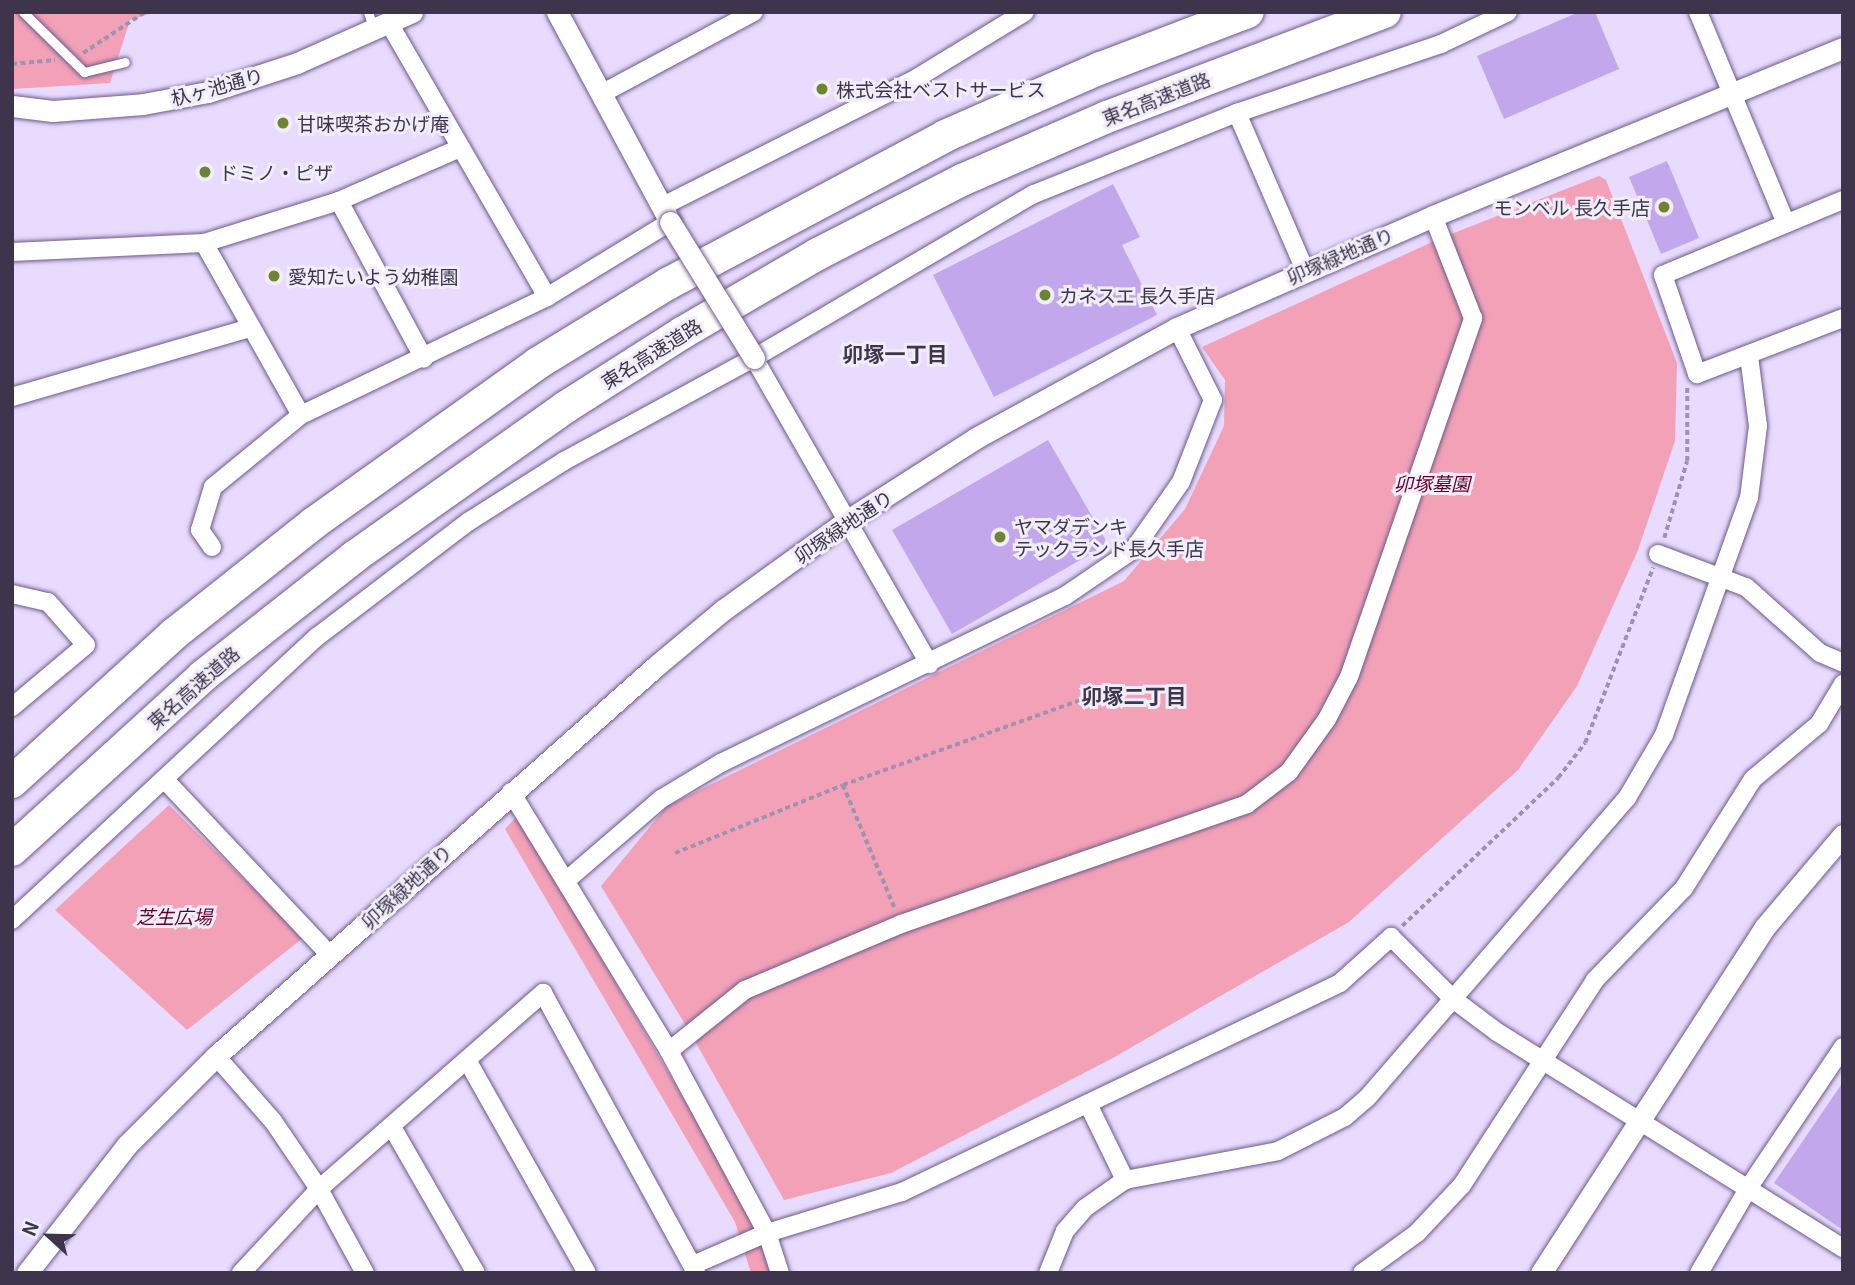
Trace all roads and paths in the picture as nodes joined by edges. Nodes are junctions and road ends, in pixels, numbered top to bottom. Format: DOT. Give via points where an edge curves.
graph roads {
  1 [pos="23,12"];
  2 [pos="145,12"];
  3 [pos="412,12"];
  4 [pos="557,12"];
  5 [pos="754,12"];
  6 [pos="1025,12"];
  7 [pos="1248,12"];
  8 [pos="1385,12"];
  9 [pos="1698,12"];
  10 [pos="1505,13"];
  11 [pos="377,22"];
  12 [pos="1843,48"];
  13 [pos="72,55"];
  14 [pos="125,62"];
  15 [pos="12,64"];
  16 [pos="603,93"];
  17 [pos="1732,95"];
  18 [pos="12,107"];
  19 [pos="1237,113"];
  20 [pos="458,149"];
  21 [pos="1843,200"];
  22 [pos="339,201"];
  23 [pos="666,214"];
  24 [pos="1433,216"];
  25 [pos="1786,223"];
  26 [pos="204,243"];
  27 [pos="12,252"];
  28 [pos="1305,270"];
  29 [pos="547,297"];
  30 [pos="1843,318"];
  31 [pos="250,328"];
  32 [pos="1177,328"];
  33 [pos="1749,356"];
  34 [pos="754,358"];
  35 [pos="424,359"];
  36 [pos="1697,374"];
  37 [pos="12,397"];
  38 [pos="301,415"];
  39 [pos="848,520"];
  40 [pos="212,547"];
  41 [pos="1658,554"];
  42 [pos="1723,577"];
  43 [pos="12,594"];
  44 [pos="1843,663"];
  45 [pos="929,664"];
  46 [pos="1843,684"];
  47 [pos="1097,694"];
  48 [pos="12,707"];
  49 [pos="165,780"];
  50 [pos="12,782"];
  51 [pos="842,785"];
  52 [pos="511,792"];
  53 [pos="1843,835"];
  54 [pos="12,850"];
  55 [pos="675,853"];
  56 [pos="568,879"];
  57 [pos="12,920"];
  58 [pos="901,924"];
  59 [pos="1391,937"];
  60 [pos="330,955"];
  61 [pos="1453,999"];
  62 [pos="1843,1047"];
  63 [pos="669,1051"];
  64 [pos="216,1056"];
  65 [pos="467,1060"];
  66 [pos="1544,1062"];
  67 [pos="1088,1104"];
  68 [pos="1639,1122"];
  69 [pos="392,1127"];
  70 [pos="1125,1180"];
  71 [pos="1749,1187"];
  72 [pos="319,1189"];
  73 [pos="767,1233"];
  74 [pos="1843,1248"];
  75 [pos="695,1269"];
  76 [pos="27,1273"];
  77 [pos="241,1273"];
  78 [pos="365,1273"];
  79 [pos="476,1273"];
  80 [pos="587,1273"];
  81 [pos="780,1273"];
  82 [pos="1048,1273"];
  83 [pos="1362,1273"];
  84 [pos="1541,1273"];
  85 [pos="1699,1273"];
  1 -- 13 [label="lane"];
  2 -- 13 [label="path" via="87,52"];
  3 -- 11 [label="street, 杁ヶ池通り"];
  4 -- 16 [label="street"];
  5 -- 16 [label="street"];
  6 -- 23 [label="street" via="912,81"];
  7 -- 50 [label="highway" via="1101,68 945,136 668,283 538,363 249,574 174,634"];
  8 -- 54 [label="highway, 東名高速道路" via="1107,117 962,180 818,254 682,333 533,429 354,557 203,676"];
  9 -- 17 [label="street"];
  10 -- 19 [label="street" via="1441,44"];
  11 -- 18 [label="street, 杁ヶ池通り" via="297,63 208,92 66,110"];
  11 -- 20 [label="street"];
  12 -- 17 [label="street, 卯塚緑地通り"];
  13 -- 14 [label="lane" via="85,72"];
  13 -- 15 [label="path"];
  16 -- 23 [label="street"];
  17 -- 24 [label="street, 卯塚緑地通り"];
  17 -- 25 [label="street"];
  19 -- 28 [label="street"];
  19 -- 34 [label="street" via="1034,194"];
  20 -- 22 [label="street"];
  20 -- 29 [label="street"];
  21 -- 25 [label="street"];
  22 -- 26 [label="street"];
  22 -- 35 [label="street"];
  23 -- 29 [label="street"];
  23 -- 34 [label="street, bridge"];
  24 -- 28 [label="street, 卯塚緑地通り"];
  24 -- 58 [label="street" via="1473,318 1349,677 1327,719 1289,772 1247,804"];
  25 -- 36 [label="street" via="1663,275"];
  26 -- 27 [label="street"];
  26 -- 31 [label="street"];
  28 -- 32 [label="street, 卯塚緑地通り"];
  29 -- 35 [label="street"];
  30 -- 33 [label="street"];
  31 -- 37 [label="street"];
  31 -- 38 [label="street"];
  32 -- 39 [label="street, 卯塚緑地通り" via="976,438"];
  32 -- 45 [label="street" via="1213,400 1191,463 1161,515 1134,549 1100,575"];
  33 -- 36 [label="street"];
  33 -- 42 [label="street" via="1758,426 1749,498"];
  34 -- 39 [label="street"];
  34 -- 49 [label="street" via="606,437 468,522 317,637"];
  35 -- 38 [label="street"];
  36 -- 41 [label="path" via="1685,377 1687,461 1678,503"];
  38 -- 40 [label="street" via="212,488 200,530"];
  39 -- 45 [label="street"];
  39 -- 52 [label="street, 卯塚緑地通り" via="723,610"];
  41 -- 42 [label="street"];
  41 -- 59 [label="path" via="1585,743 1558,778"];
  42 -- 44 [label="street" via="1759,596 1820,653"];
  42 -- 61 [label="street" via="1664,735 1627,798"];
  43 -- 48 [label="street" via="48,602 86,645"];
  45 -- 56 [label="street" via="721,762 661,799"];
  46 -- 66 [label="street" via="1830,710 1808,736 1753,779 1684,888 1595,980"];
  47 -- 51 [label="path"];
  49 -- 57 [label="street"];
  49 -- 60 [label="street"];
  51 -- 55 [label="path"];
  51 -- 58 [label="path"];
  52 -- 56 [label="street"];
  52 -- 60 [label="street, 卯塚緑地通り"];
  53 -- 68 [label="street" via="1764,928"];
  56 -- 63 [label="street"];
  58 -- 63 [label="street" via="746,990"];
  59 -- 61 [label="street"];
  59 -- 67 [label="street" via="1340,983"];
  60 -- 64 [label="street, 卯塚緑地通り"];
  61 -- 66 [label="street"];
  61 -- 70 [label="street" via="1367,1098 1312,1137 1254,1157"];
  62 -- 71 [label="street"];
  63 -- 73 [label="street"];
  64 -- 72 [label="street" via="273,1121"];
  64 -- 76 [label="street, 卯塚緑地通り" via="127,1146"];
  65 -- 69 [label="street"];
  65 -- 75 [label="street" via="542,993"];
  65 -- 80 [label="street"];
  66 -- 68 [label="street"];
  66 -- 83 [label="street" via="1462,1185 1417,1233"];
  67 -- 70 [label="street"];
  67 -- 73 [label="street" via="902,1192"];
  68 -- 71 [label="street"];
  68 -- 84 [label="street"];
  69 -- 72 [label="street"];
  69 -- 79 [label="street"];
  70 -- 82 [label="street" via="1084,1208 1065,1231"];
  71 -- 74 [label="street"];
  71 -- 85 [label="street"];
  72 -- 77 [label="street"];
  72 -- 78 [label="street"];
  73 -- 75 [label="street"];
  73 -- 81 [label="street"];
}
